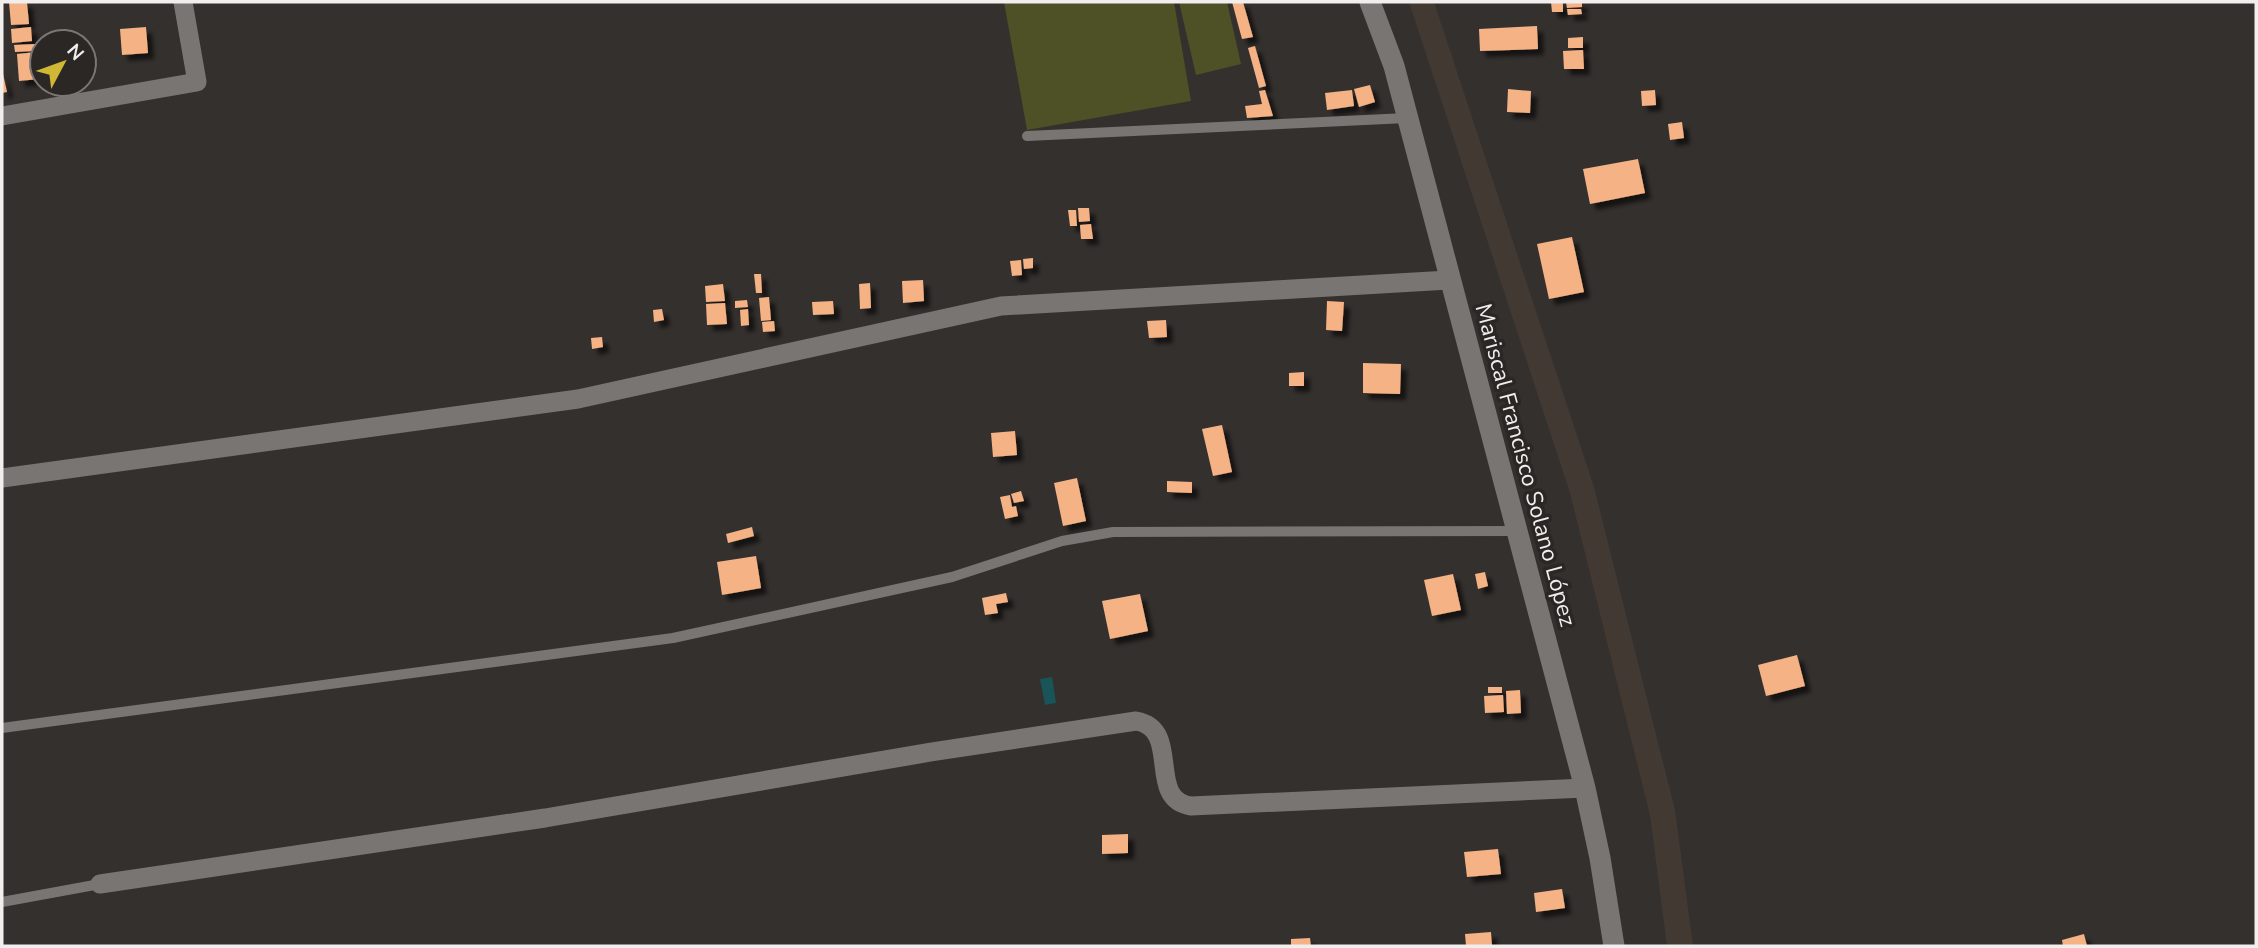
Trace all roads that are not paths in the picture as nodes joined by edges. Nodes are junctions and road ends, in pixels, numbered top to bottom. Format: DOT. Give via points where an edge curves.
graph roads {
  1 [pos="183,2"];
  2 [pos="1370,2"];
  3 [pos="2,116"];
  4 [pos="1407,118"];
  5 [pos="1027,136"];
  6 [pos="1450,280"];
  7 [pos="2,478"];
  8 [pos="1516,531"];
  9 [pos="2,728"];
  10 [pos="1585,788"];
  11 [pos="100,884"];
  12 [pos="2,902"];
  13 [pos="1614,946"];
  1 -- 3 [label="street" via="197,82"];
  2 -- 4 [label="street, Mariscal Francisco Solano López"];
  4 -- 5 [label="lane"];
  4 -- 6 [label="street, Mariscal Francisco Solano López"];
  6 -- 7 [label="street" via="1001,306 578,398"];
  6 -- 8 [label="street, Mariscal Francisco Solano López"];
  8 -- 9 [label="lane" via="1113,532 1062,541 953,577 673,638"];
  8 -- 10 [label="street, Mariscal Francisco Solano López"];
  10 -- 11 [label="street" via="1191,806 1175,800 1168,790 1159,736 1149,725 1136,721 545,818"];
  10 -- 13 [label="street, Mariscal Francisco Solano López"];
  11 -- 12 [label="lane"];
}
